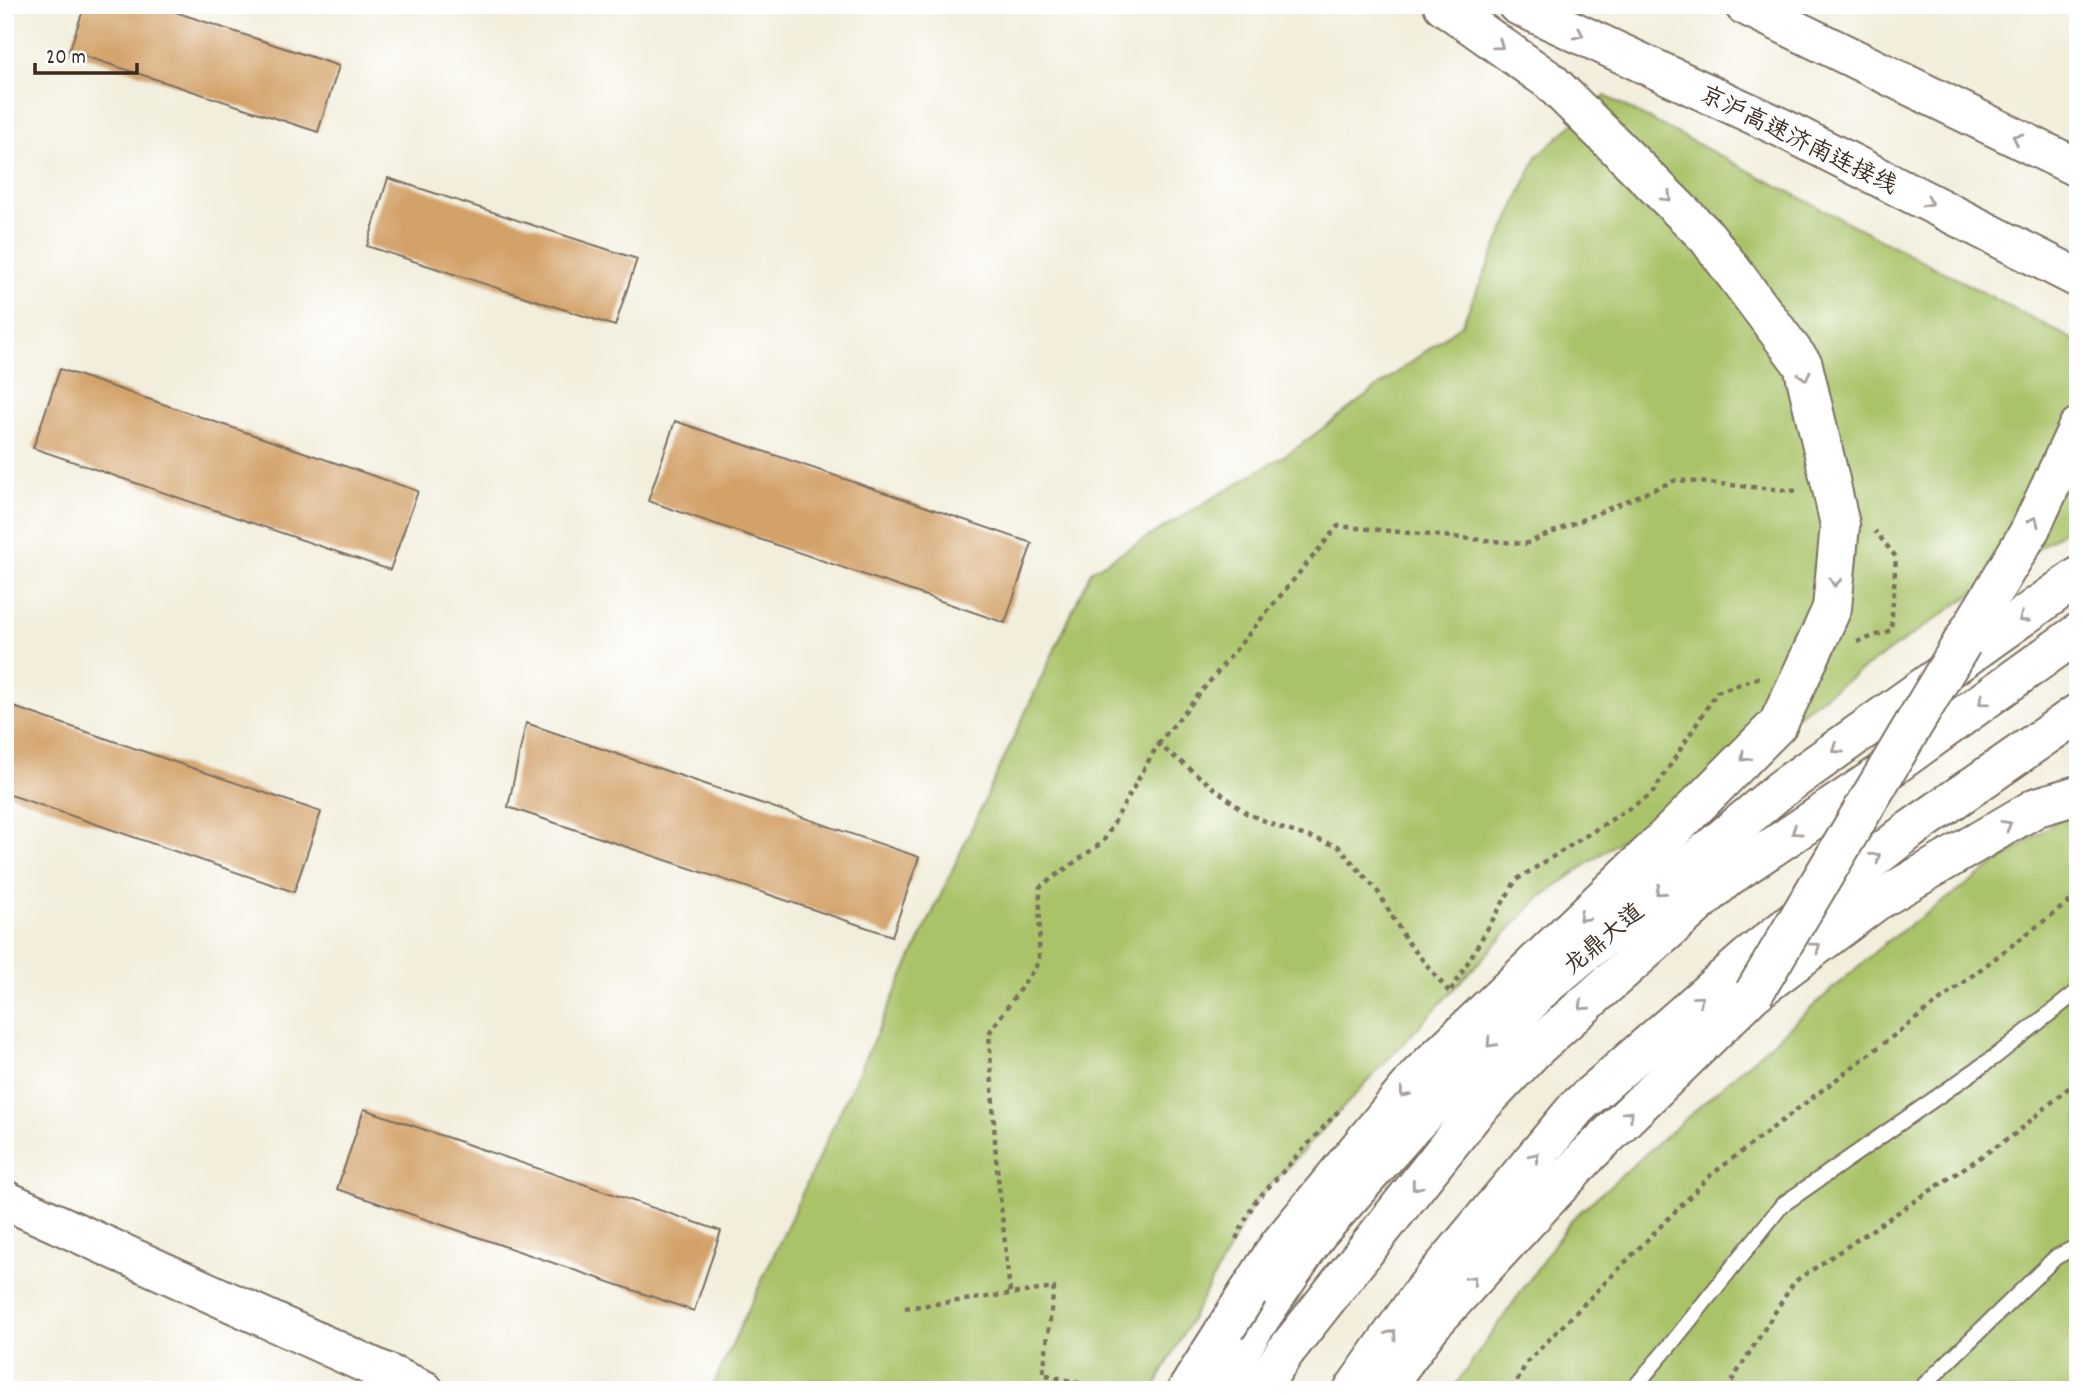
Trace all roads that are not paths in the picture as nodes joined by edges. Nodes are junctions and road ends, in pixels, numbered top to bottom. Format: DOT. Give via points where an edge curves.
graph roads {
  1 [pos="1443,5"];
  2 [pos="1517,5"];
  3 [pos="1744,5"];
  4 [pos="2078,168"];
  5 [pos="2078,278"];
  6 [pos="2078,427"];
  7 [pos="2078,577"];
  8 [pos="2078,633"];
  9 [pos="2078,713"];
  10 [pos="2078,795"];
  11 [pos="2078,991"];
  12 [pos="1754,993"];
  13 [pos="5,1200"];
  14 [pos="2078,1245"];
  15 [pos="424,1390"];
  16 [pos="1187,1390"];
  17 [pos="1217,1390"];
  18 [pos="1259,1390"];
  19 [pos="1353,1390"];
  20 [pos="1383,1390"];
  21 [pos="1632,1390"];
  22 [pos="1919,1390"];
  1 -- 16 [label="main road, one-way, bridge" via="1550,81 1707,237 1803,365 1840,525 1832,608 1778,724 1419,1075 1279,1245"];
  2 -- 5 [label="main road, 京沪高速济南连接线, one-way" via="1780,127"];
  4 -- 3 [label="main road, one-way"];
  12 -- 6 [label="main road, one-way, bridge" via="2029,532"];
  7 -- 17 [label="main road, 龙鼎大道, one-way" via="1781,789 1545,987 1318,1233"];
  8 -- 18 [label="main road, one-way, bridge" via="1728,877 1535,1049 1474,1113"];
  19 -- 9 [label="main road, one-way" via="1420,1295 1577,1107 1768,941 1910,830"];
  12 -- 10 [label="main road, one-way" via="1875,902 2037,807"];
  11 -- 21 [label="lane" via="1996,1056 1782,1205"];
  20 -- 12 [label="main road, one-way" via="1432,1324 1588,1155"];
  13 -- 15 [label="main road"];
  14 -- 22 [label="lane" via="2056,1257"];
}
